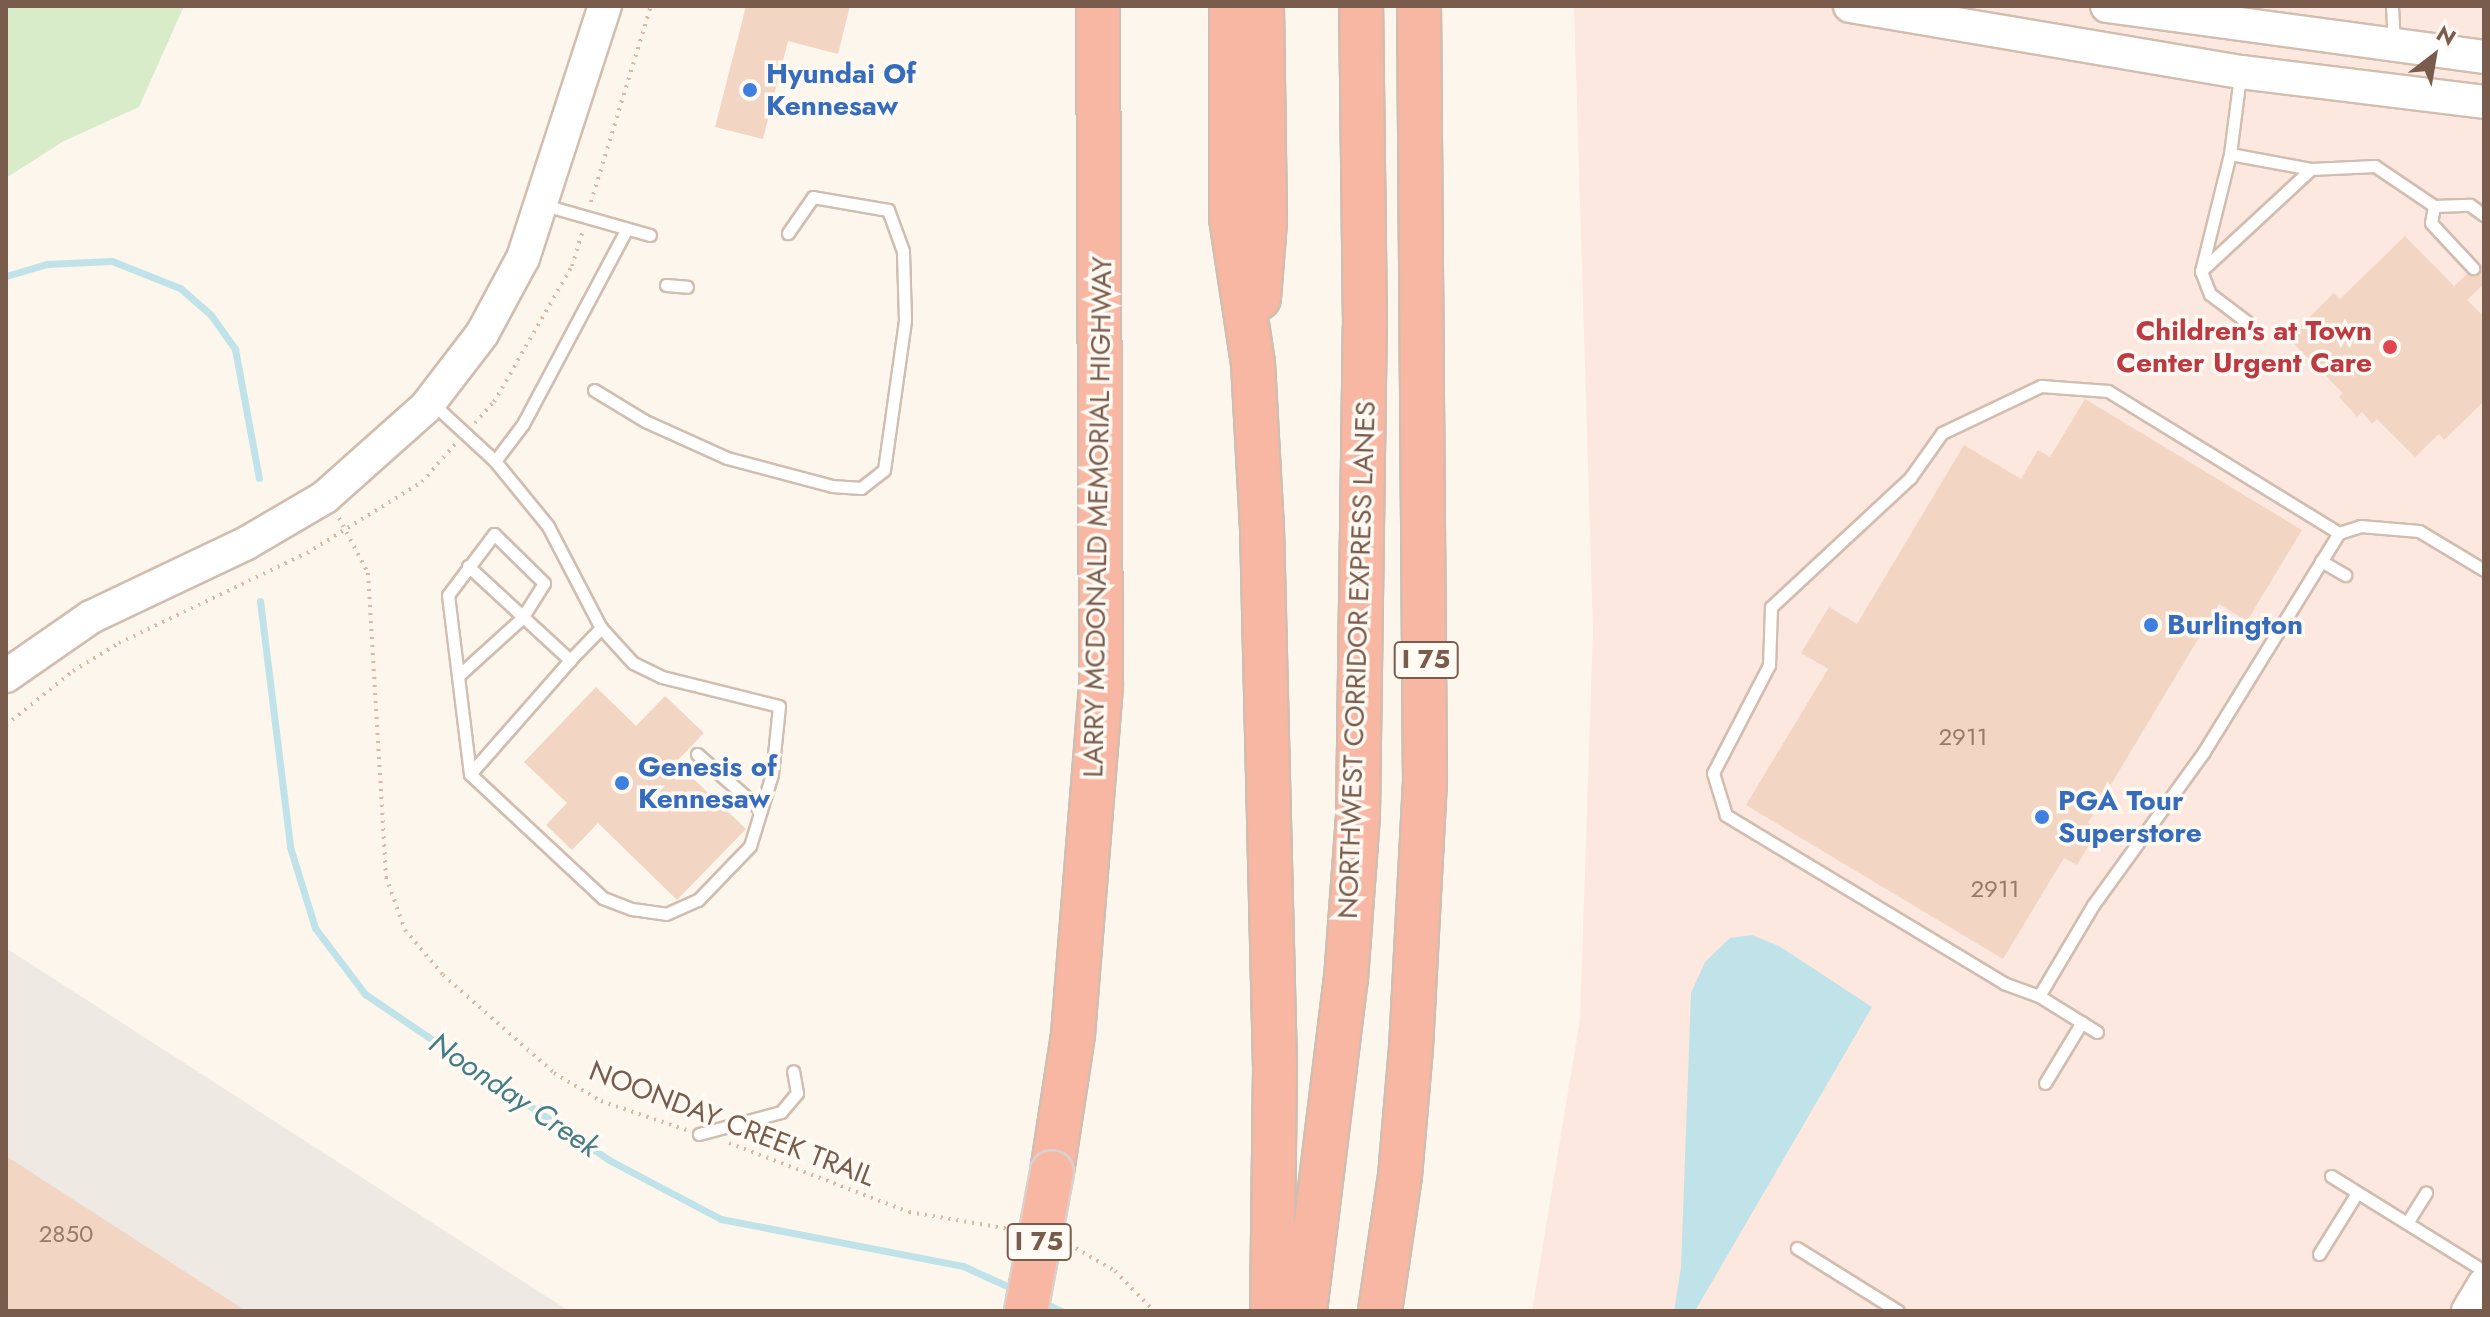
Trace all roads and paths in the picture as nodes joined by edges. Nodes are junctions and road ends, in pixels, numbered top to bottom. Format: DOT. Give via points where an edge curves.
graph roads {
  1 [pos="605,6"];
  2 [pos="1098,6"];
  3 [pos="1231,6"];
  4 [pos="1262,6"];
  5 [pos="1361,6"];
  6 [pos="1419,6"];
  7 [pos="1850,6"];
  8 [pos="2107,6"];
  9 [pos="2392,6"];
  10 [pos="2251,16"];
  11 [pos="2394,46"];
  12 [pos="2484,57"];
  13 [pos="2241,72"];
  14 [pos="2484,102"];
  15 [pos="2230,154"];
  16 [pos="2311,169"];
  17 [pos="544,205"];
  18 [pos="2434,206"];
  19 [pos="2484,215"];
  20 [pos="626,230"];
  21 [pos="788,233"];
  22 [pos="650,235"];
  23 [pos="2473,268"];
  24 [pos="2201,271"];
  25 [pos="666,285"];
  26 [pos="687,287"];
  27 [pos="2247,322"];
  28 [pos="1253,363"];
  29 [pos="594,390"];
  30 [pos="431,401"];
  31 [pos="495,461"];
  32 [pos="325,497"];
  33 [pos="345,527"];
  34 [pos="2339,533"];
  35 [pos="2321,561"];
  36 [pos="468,566"];
  37 [pos="2484,570"];
  38 [pos="2345,575"];
  39 [pos="522,618"];
  40 [pos="601,628"];
  41 [pos="570,660"];
  42 [pos="6,676"];
  43 [pos="458,676"];
  44 [pos="6,725"];
  45 [pos="697,754"];
  46 [pos="470,774"];
  47 [pos="761,810"];
  48 [pos="2039,996"];
  49 [pos="2082,1022"];
  50 [pos="2097,1032"];
  51 [pos="793,1071"];
  52 [pos="2045,1083"];
  53 [pos="699,1134"];
  54 [pos="2331,1176"];
  55 [pos="2357,1193"];
  56 [pos="2426,1193"];
  57 [pos="2407,1223"];
  58 [pos="1025,1233"];
  59 [pos="1056,1241"];
  60 [pos="1797,1248"];
  61 [pos="2319,1254"];
  62 [pos="2484,1271"];
  63 [pos="2484,1284"];
  64 [pos="1026,1311"];
  65 [pos="1154,1311"];
  66 [pos="1272,1311"];
  67 [pos="1305,1311"];
  68 [pos="1380,1311"];
  69 [pos="1898,1311"];
  70 [pos="2468,1311"];
  1 -- 17 [label="street"];
  2 -- 64 [label="highway, LARRY MCDONALD MEMORIAL HIGHWAY / I 75, bridge" via="1101,684 1073,1034"];
  3 -- 28 [label="highway" via="1231,218"];
  4 -- 28 [label="highway" via="1265,222"];
  5 -- 67 [label="highway, NORTHWEST CORRIDOR EXPRESS LANES" via="1365,343 1358,814 1346,979"];
  6 -- 68 [label="highway, I 75" via="1425,784 1411,1048 1400,1176"];
  7 -- 13 [label="street"];
  8 -- 10 [label="street"];
  9 -- 11 [label="lane"];
  10 -- 11 [label="street"];
  10 -- 13 [label="street"];
  11 -- 12 [label="street"];
  13 -- 14 [label="street"];
  13 -- 15 [label="lane"];
  15 -- 16 [label="lane"];
  15 -- 24 [label="lane"];
  16 -- 18 [label="lane" via="2375,166"];
  16 -- 24 [label="lane"];
  17 -- 20 [label="lane"];
  17 -- 30 [label="street" via="497,308"];
  18 -- 19 [label="lane" via="2470,205"];
  18 -- 23 [label="lane" via="2431,223"];
  20 -- 22 [label="lane"];
  20 -- 31 [label="lane" via="523,424"];
  21 -- 29 [label="lane" via="813,197 888,210 903,251 905,320 884,470 861,488 832,486 727,458 645,421"];
  24 -- 27 [label="lane" via="2210,294"];
  25 -- 26 [label="lane"];
  28 -- 66 [label="highway" via="1275,1068"];
  30 -- 31 [label="lane"];
  30 -- 32 [label="street"];
  31 -- 40 [label="lane" via="548,526"];
  32 -- 33 [label="path, NOONDAY CREEK TRAIL"];
  32 -- 42 [label="street" via="256,538 91,617"];
  33 -- 44 [label="path" via="276,570 119,643 73,671"];
  33 -- 53 [label="path, NOONDAY CREEK TRAIL" via="368,573 386,877 405,930 443,975 554,1073 601,1101"];
  34 -- 35 [label="lane"];
  34 -- 37 [label="lane" via="2360,526 2409,528"];
  34 -- 48 [label="lane" via="2108,391 2041,386 1942,433 1910,478 1771,607 1769,665 1713,773 1726,815 2004,983"];
  35 -- 38 [label="lane"];
  35 -- 48 [label="lane" via="2203,753 2093,905"];
  36 -- 39 [label="lane"];
  36 -- 39 [label="lane" via="494,534 544,583"];
  36 -- 43 [label="lane" via="448,595"];
  39 -- 41 [label="lane"];
  39 -- 43 [label="lane"];
  40 -- 41 [label="lane"];
  40 -- 47 [label="lane" via="633,663 662,677 779,706 772,774"];
  41 -- 46 [label="lane"];
  43 -- 46 [label="lane"];
  45 -- 47 [label="lane"];
  46 -- 47 [label="lane" via="603,898 666,914 698,900 750,846"];
  48 -- 49 [label="lane"];
  49 -- 50 [label="lane"];
  49 -- 52 [label="lane"];
  51 -- 53 [label="lane" via="797,1093 781,1112"];
  53 -- 58 [label="path, NOONDAY CREEK TRAIL" via="909,1212"];
  54 -- 55 [label="lane"];
  55 -- 57 [label="lane"];
  55 -- 61 [label="lane"];
  56 -- 57 [label="lane"];
  57 -- 62 [label="lane"];
  59 -- 65 [label="path" via="1115,1271"];
  60 -- 69 [label="lane"];
  63 -- 70 [label="street"];
}
